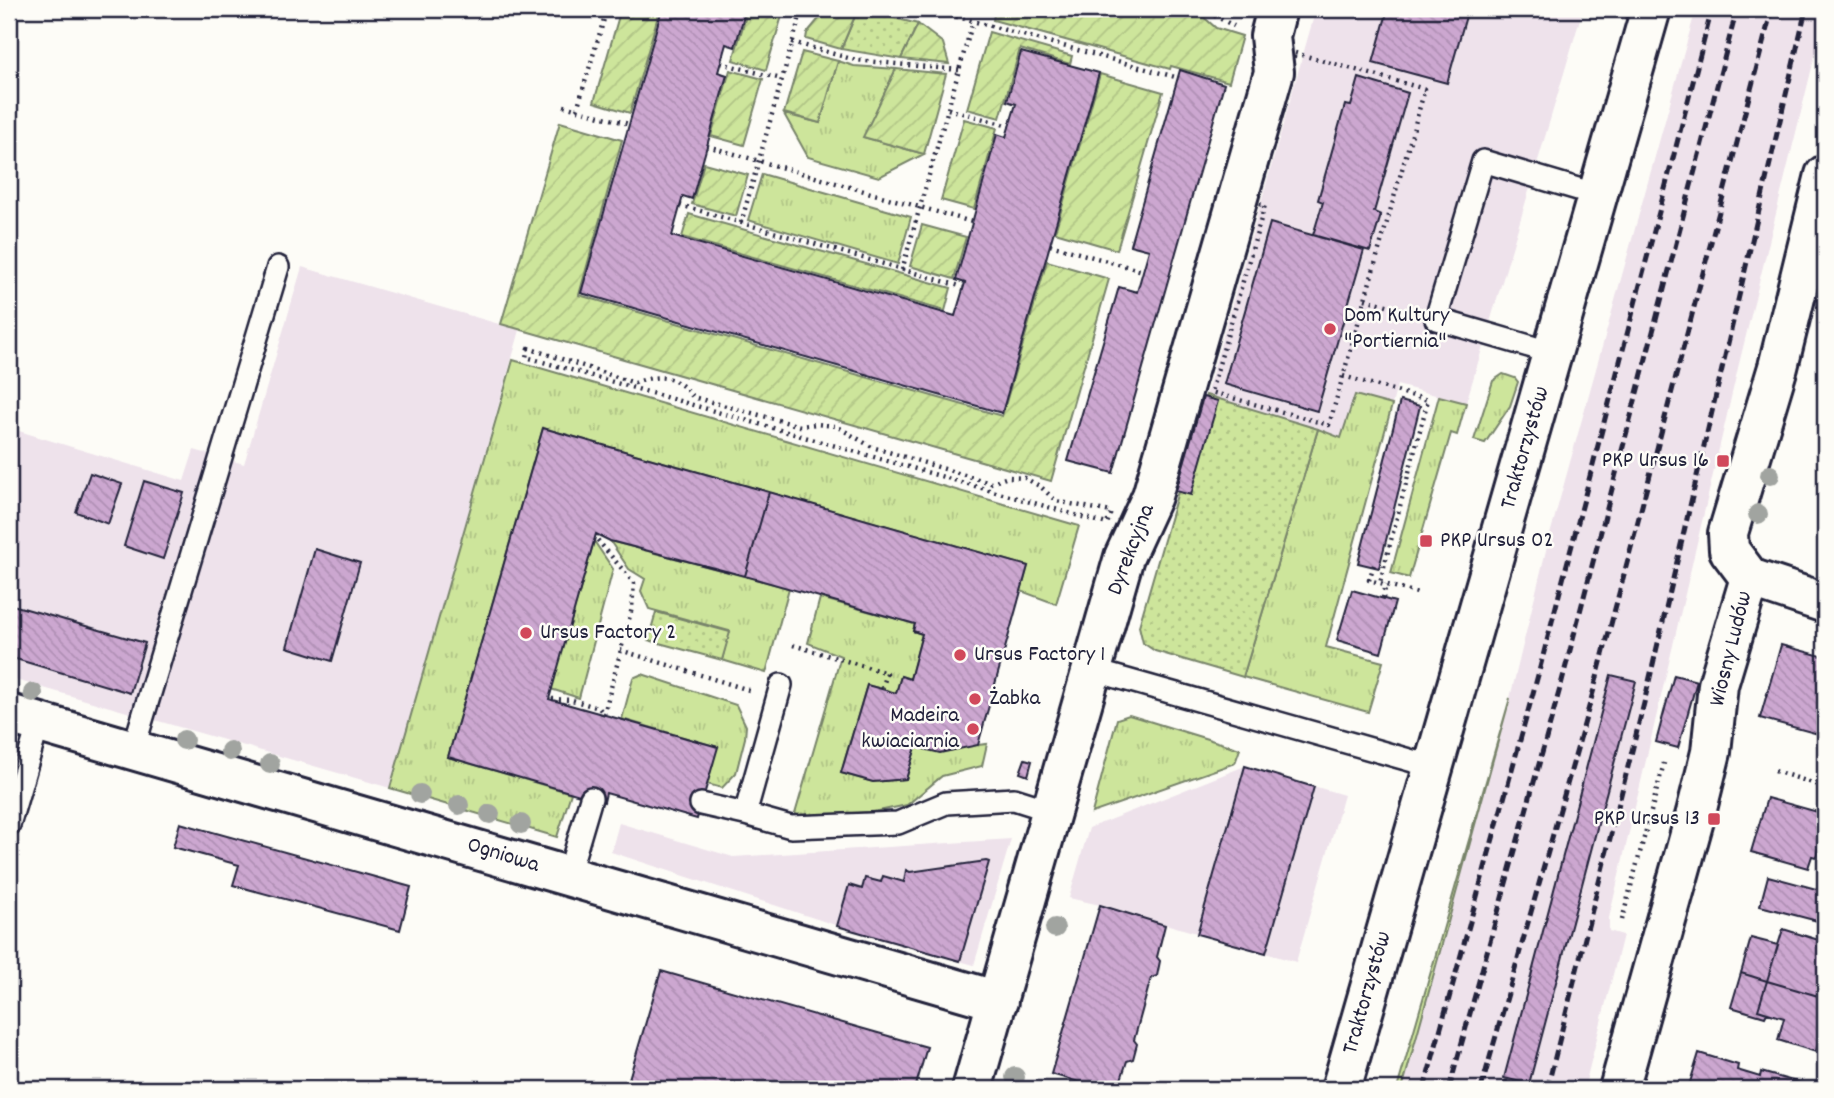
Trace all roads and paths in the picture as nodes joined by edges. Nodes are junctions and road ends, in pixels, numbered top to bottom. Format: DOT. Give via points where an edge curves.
graph roads {
  1 [pos="607,9"];
  2 [pos="802,9"];
  3 [pos="929,9"];
  4 [pos="1202,9"];
  5 [pos="1651,9"];
  6 [pos="973,21"];
  7 [pos="1263,25"];
  8 [pos="792,42"];
  9 [pos="721,63"];
  10 [pos="959,70"];
  11 [pos="1179,78"];
  12 [pos="781,79"];
  13 [pos="564,106"];
  14 [pos="577,109"];
  15 [pos="948,109"];
  16 [pos="629,124"];
  17 [pos="1009,126"];
  18 [pos="706,146"];
  19 [pos="758,162"];
  20 [pos="1825,175"];
  21 [pos="1598,195"];
  22 [pos="680,205"];
  23 [pos="920,207"];
  24 [pos="972,222"];
  25 [pos="741,223"];
  26 [pos="1050,244"];
  27 [pos="278,267"];
  28 [pos="902,270"];
  29 [pos="1143,271"];
  30 [pos="963,287"];
  31 [pos="1365,299"];
  32 [pos="1436,318"];
  33 [pos="1553,353"];
  34 [pos="1343,376"];
  35 [pos="1107,524"];
  36 [pos="595,537"];
  37 [pos="1374,565"];
  38 [pos="1750,578"];
  39 [pos="1380,582"];
  40 [pos="1386,584"];
  41 [pos="1421,594"];
  42 [pos="1383,598"];
  43 [pos="1825,603"];
  44 [pos="793,645"];
  45 [pos="620,650"];
  46 [pos="1092,670"];
  47 [pos="882,689"];
  48 [pos="779,692"];
  49 [pos="552,699"];
  50 [pos="24,718"];
  51 [pos="133,750"];
  52 [pos="1434,767"];
  53 [pos="1776,771"];
  54 [pos="1825,787"];
  55 [pos="591,798"];
  56 [pos="701,804"];
  57 [pos="1052,811"];
  58 [pos="744,814"];
  59 [pos="9,825"];
  60 [pos="568,876"];
  61 [pos="998,1001"];
  62 [pos="972,1089"];
  63 [pos="1340,1089"];
  64 [pos="1504,1089"];
  65 [pos="1525,1089"];
  66 [pos="1619,1089"];
  1 -- 14 [label="path"];
  2 -- 8 [label="path"];
  3 -- 6 [label="path"];
  4 -- 7 [label="path"];
  5 -- 21 [label="street, Traktorzystów"];
  6 -- 10 [label="path"];
  6 -- 11 [label="path"];
  7 -- 46 [label="street, Dyrekcyjna" via="1274,72 1152,496 1124,557"];
  8 -- 10 [label="path" via="855,60"];
  8 -- 12 [label="path"];
  9 -- 12 [label="path"];
  10 -- 15 [label="path"];
  12 -- 19 [label="path"];
  13 -- 14 [label="path"];
  14 -- 16 [label="path"];
  15 -- 17 [label="path"];
  15 -- 23 [label="path"];
  18 -- 19 [label="path"];
  19 -- 23 [label="path"];
  19 -- 25 [label="path"];
  20 -- 38 [label="street, Wiosny Ludów" via="1778,367 1728,533 1728,550"];
  21 -- 32 [label="lane" via="1483,161"];
  21 -- 33 [label="street, Traktorzystów"];
  22 -- 25 [label="path"];
  23 -- 24 [label="path"];
  23 -- 28 [label="path"];
  25 -- 28 [label="path"];
  26 -- 29 [label="path"];
  27 -- 51 [label="lane"];
  28 -- 30 [label="path"];
  31 -- 32 [label="path"];
  31 -- 34 [label="path"];
  31 -- 34 [label="path" via="1425,89 1295,53 1252,203 1265,205 1211,392 1329,425"];
  32 -- 33 [label="lane"];
  33 -- 52 [label="street, Traktorzystów"];
  34 -- 39 [label="path" via="1428,400"];
  35 -- 35 [label="path" via="526,357 528,348 635,383 649,377 673,379 693,397 745,413 800,426 836,426 872,447 991,483 1025,478 1056,501 1111,512"];
  36 -- 45 [label="path" via="634,583"];
  37 -- 39 [label="path" via="1370,580"];
  38 -- 43 [label="street"];
  38 -- 66 [label="street, Wiosny Ludów" via="1718,685 1711,752 1696,813"];
  39 -- 40 [label="path"];
  40 -- 41 [label="path"];
  40 -- 42 [label="path"];
  44 -- 47 [label="path" via="887,673"];
  45 -- 48 [label="path"];
  45 -- 49 [label="path" via="604,714 572,700"];
  46 -- 52 [label="lane"];
  46 -- 57 [label="street, Dyrekcyjna"];
  48 -- 58 [label="lane"];
  50 -- 51 [label="street, Ogniowa"];
  50 -- 59 [label="lane"];
  51 -- 60 [label="street, Ogniowa"];
  52 -- 63 [label="street, Traktorzystów"];
  53 -- 54 [label="path"];
  55 -- 60 [label="lane"];
  56 -- 58 [label="lane"];
  57 -- 58 [label="lane" via="1014,799 960,802 898,823 791,827"];
  57 -- 61 [label="street, Dyrekcyjna"];
  60 -- 61 [label="street, Ogniowa"];
  61 -- 62 [label="street, Dyrekcyjna"];
  64 -- 65 [label="path" via="1506,1082"];
}
